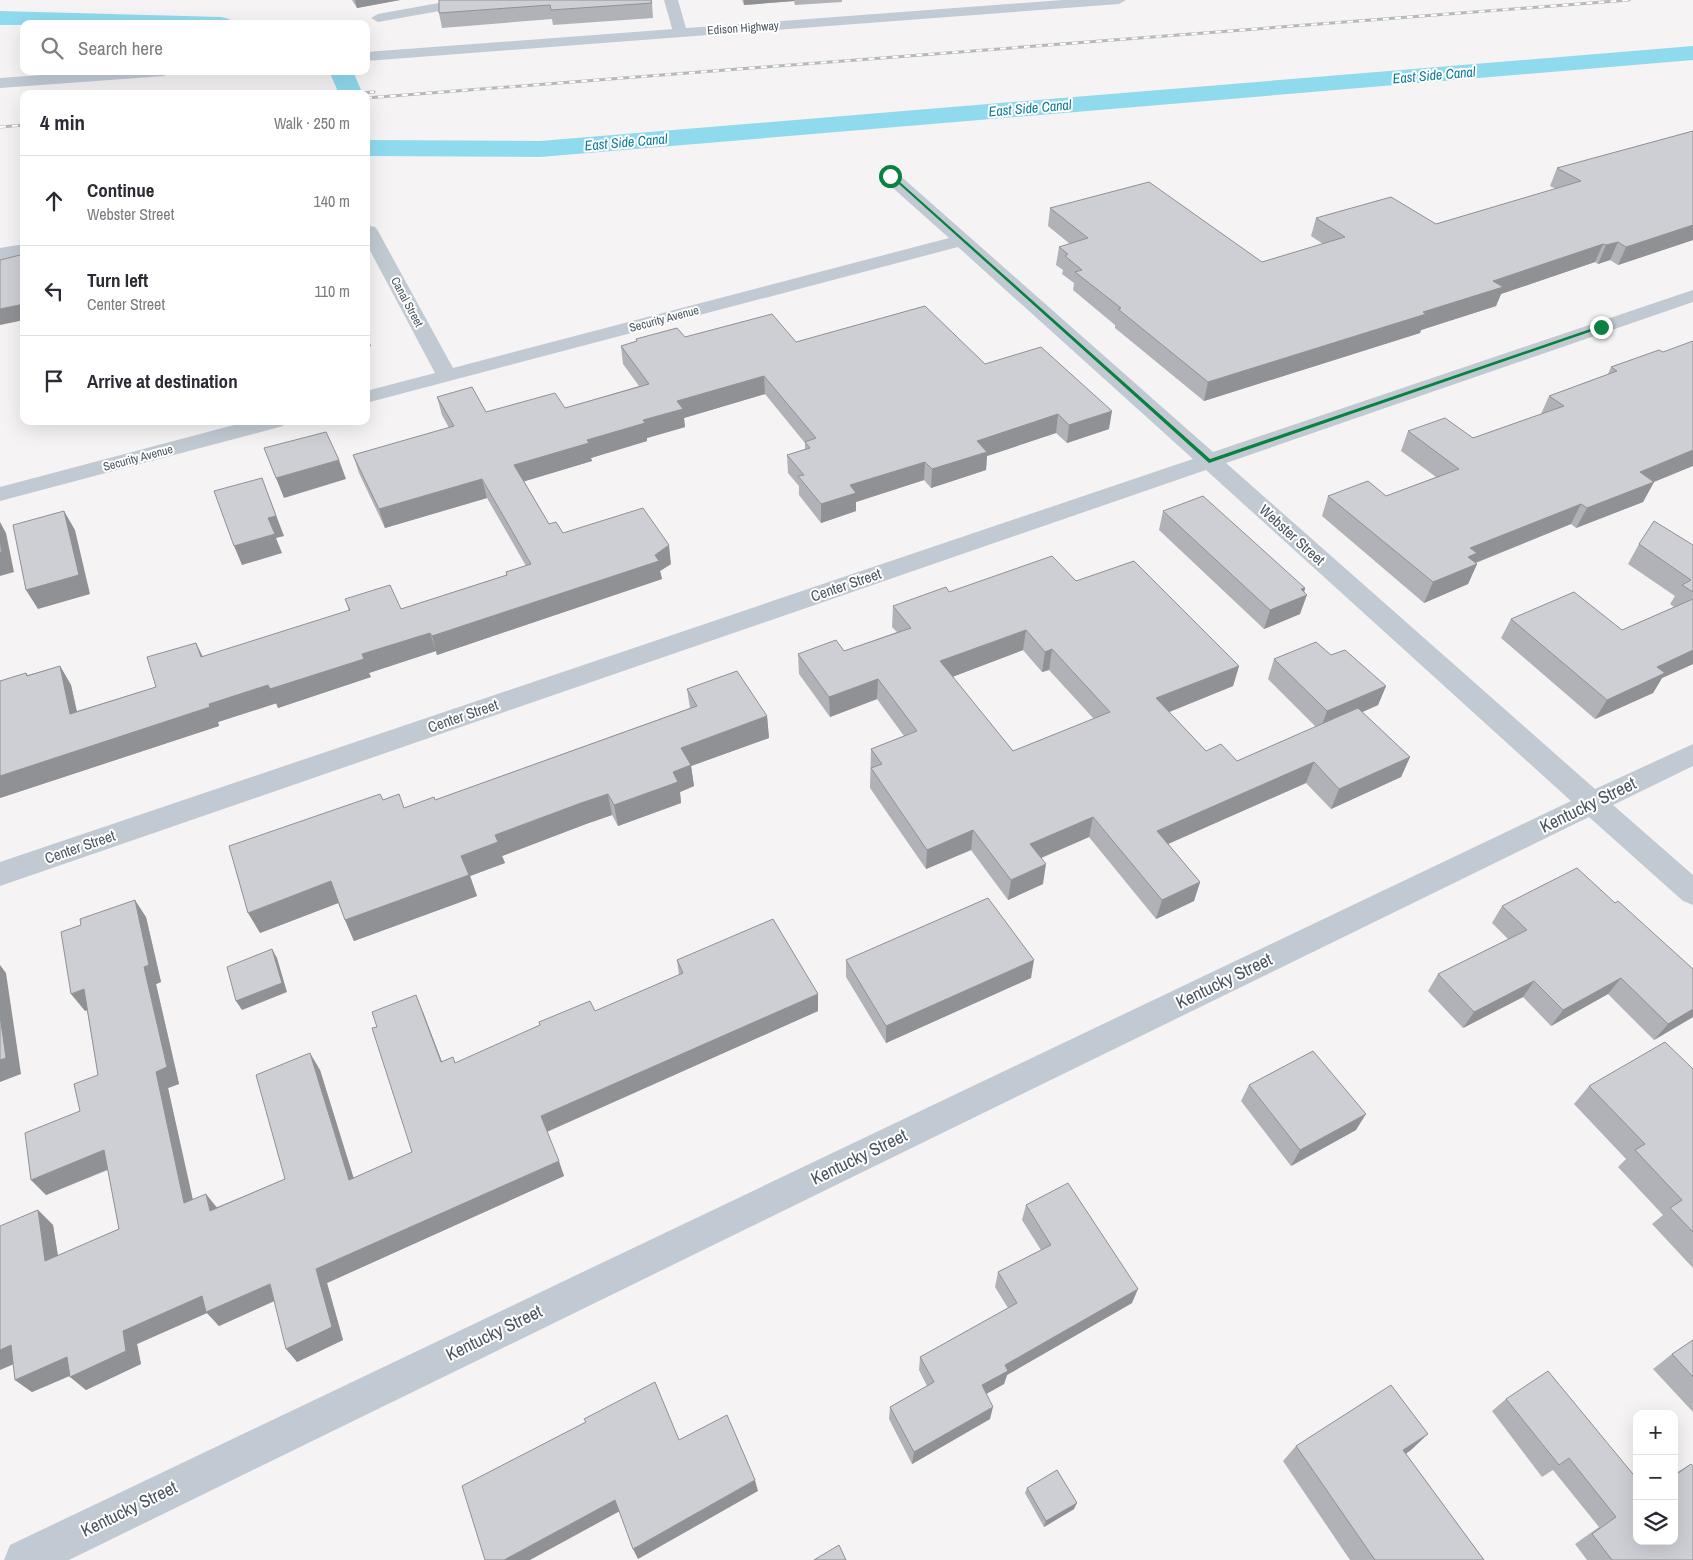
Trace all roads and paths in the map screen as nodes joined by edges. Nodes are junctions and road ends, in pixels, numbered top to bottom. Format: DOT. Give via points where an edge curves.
graph roads {
  1 [pos="479,0"];
  2 [pos="671,0"];
  3 [pos="1119,0"];
  4 [pos="378,18"];
  5 [pos="680,32"];
  6 [pos="370,57"];
  7 [pos="109,75"];
  8 [pos="0,83"];
  9 [pos="890,176"];
  10 [pos="370,233"];
  11 [pos="962,240"];
  12 [pos="20,250"];
  13 [pos="0,254"];
  14 [pos="1693,296"];
  15 [pos="447,376"];
  16 [pos="370,396"];
  17 [pos="260,425"];
  18 [pos="1209,461"];
  19 [pos="0,494"];
  20 [pos="1693,754"];
  21 [pos="1592,803"];
  22 [pos="0,874"];
  23 [pos="1693,893"];
  24 [pos="25,1560"];
  1 -- 4 [label="street"];
  2 -- 5 [label="street"];
  3 -- 5 [label="main road, Edison Highway"];
  5 -- 6 [label="main road, Edison Highway"];
  7 -- 8 [label="main road"];
  9 -- 11 [label="street, Webster Street"];
  10 -- 15 [label="street, Canal Street"];
  11 -- 15 [label="street, Security Avenue"];
  11 -- 18 [label="street, Webster Street"];
  12 -- 13 [label="street"];
  14 -- 18 [label="street, Center Street"];
  15 -- 16 [label="street, Security Avenue"];
  17 -- 19 [label="street, Security Avenue"];
  18 -- 21 [label="street, Webster Street"];
  18 -- 22 [label="street, Center Street"];
  20 -- 21 [label="street, Kentucky Street"];
  21 -- 23 [label="street, Webster Street"];
  21 -- 24 [label="street, Kentucky Street"];
}
